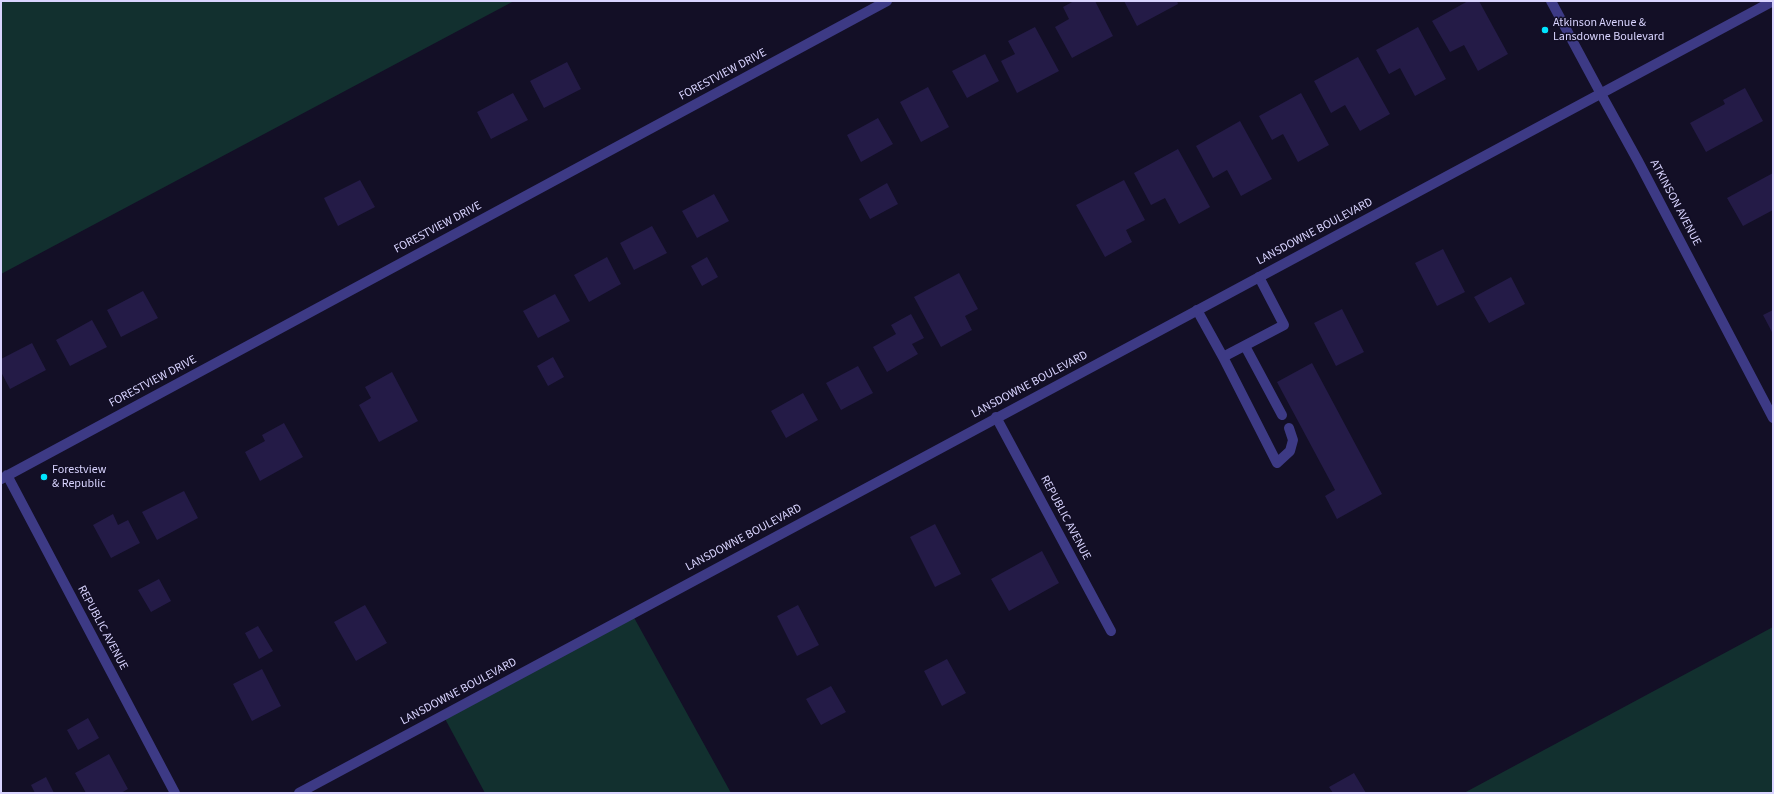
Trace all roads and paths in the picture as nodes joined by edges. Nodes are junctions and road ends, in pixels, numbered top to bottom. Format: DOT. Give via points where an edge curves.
graph roads {
  1 [pos="887,1"];
  2 [pos="1551,1"];
  3 [pos="1773,1"];
  4 [pos="1601,94"];
  5 [pos="1259,277"];
  6 [pos="1197,310"];
  7 [pos="1245,346"];
  8 [pos="1222,357"];
  9 [pos="1282,415"];
  10 [pos="996,417"];
  11 [pos="1773,418"];
  12 [pos="1289,428"];
  13 [pos="4,477"];
  14 [pos="1111,631"];
  15 [pos="175,793"];
  16 [pos="299,793"];
  1 -- 13 [label="street, FORESTVIEW DRIVE"];
  2 -- 4 [label="street, ATKINSON AVENUE"];
  3 -- 4 [label="street, LANSDOWNE BOULEVARD"];
  4 -- 5 [label="street, LANSDOWNE BOULEVARD"];
  4 -- 11 [label="street, ATKINSON AVENUE"];
  5 -- 6 [label="street, LANSDOWNE BOULEVARD"];
  5 -- 7 [label="street" via="1284,325"];
  6 -- 8 [label="street"];
  6 -- 10 [label="street, LANSDOWNE BOULEVARD"];
  7 -- 8 [label="street"];
  7 -- 9 [label="street"];
  8 -- 12 [label="street" via="1277,463 1290,451 1293,440"];
  10 -- 14 [label="street, REPUBLIC AVENUE"];
  10 -- 16 [label="street, LANSDOWNE BOULEVARD"];
  13 -- 15 [label="street, REPUBLIC AVENUE"];
}
